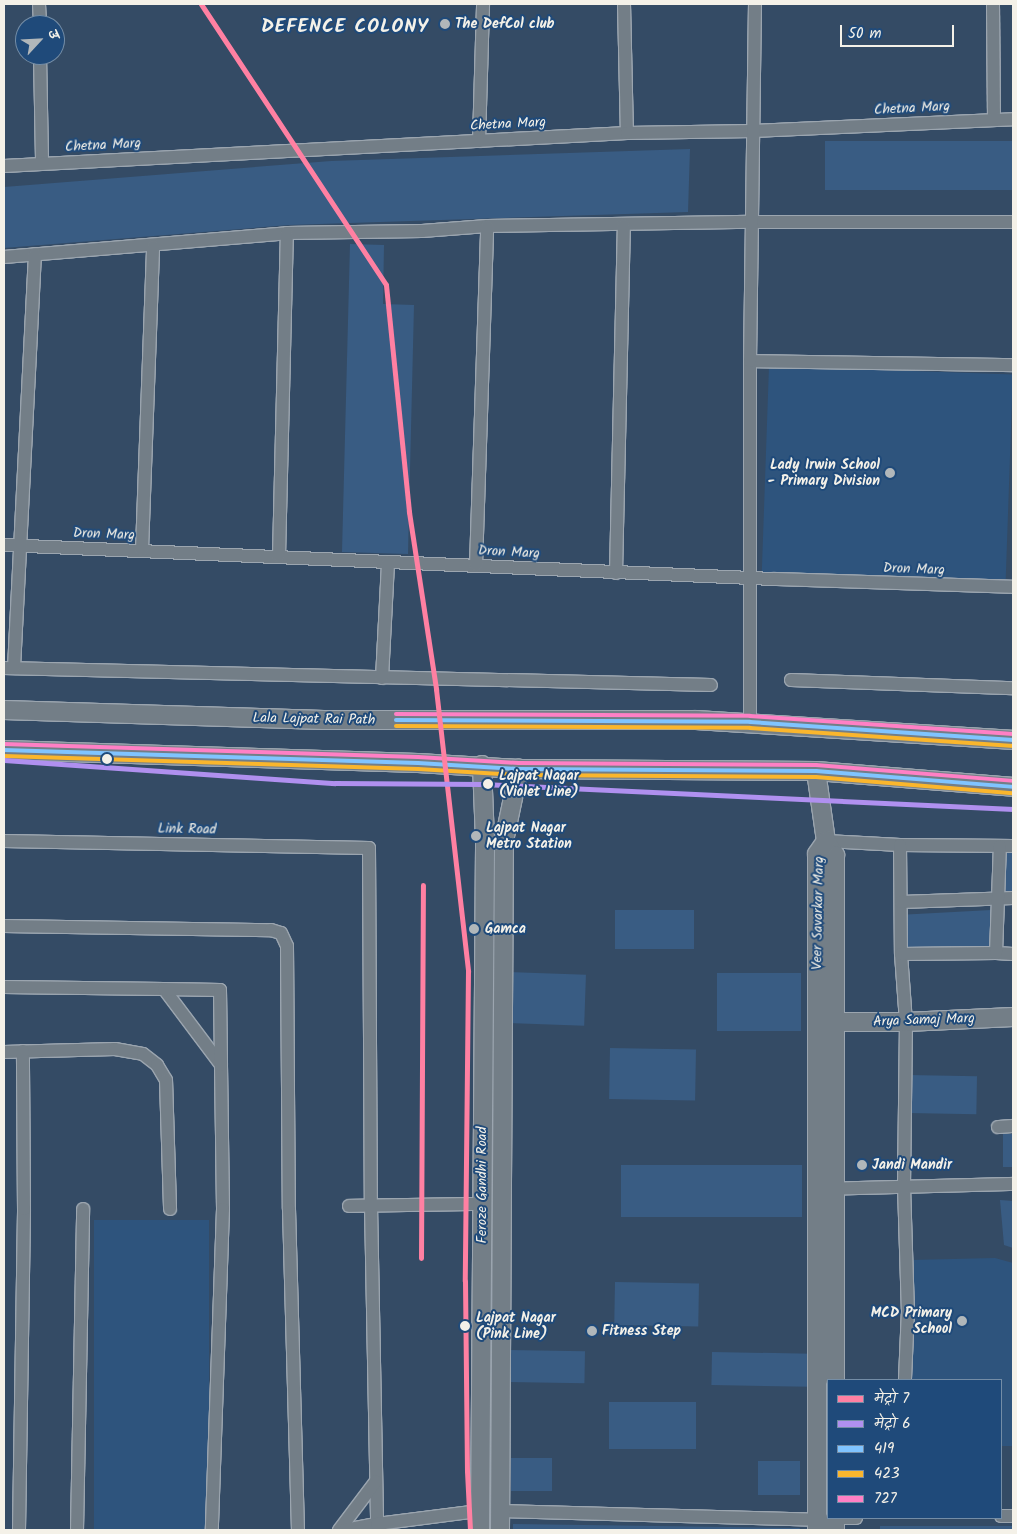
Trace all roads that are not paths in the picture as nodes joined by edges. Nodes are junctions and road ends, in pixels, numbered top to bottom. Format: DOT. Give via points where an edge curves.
graph roads {
  1 [pos="483,4"];
  2 [pos="624,4"];
  3 [pos="755,4"];
  4 [pos="993,4"];
  5 [pos="40,65"];
  6 [pos="994,119"];
  7 [pos="1013,119"];
  8 [pos="753,131"];
  9 [pos="627,133"];
  10 [pos="478,141"];
  11 [pos="42,163"];
  12 [pos="4,166"];
  13 [pos="752,222"];
  14 [pos="1013,222"];
  15 [pos="624,225"];
  16 [pos="487,226"];
  17 [pos="287,233"];
  18 [pos="153,246"];
  19 [pos="36,255"];
  20 [pos="4,258"];
  21 [pos="750,361"];
  22 [pos="1013,365"];
  23 [pos="4,545"];
  24 [pos="20,546"];
  25 [pos="142,550"];
  26 [pos="279,556"];
  27 [pos="388,562"];
  28 [pos="476,565"];
  29 [pos="616,572"];
  30 [pos="749,578"];
  31 [pos="1013,587"];
  32 [pos="9,668"];
  33 [pos="382,678"];
  34 [pos="790,680"];
  35 [pos="711,685"];
  36 [pos="1013,688"];
  37 [pos="4,710"];
  38 [pos="750,722"];
  39 [pos="1013,740"];
  40 [pos="4,750"];
  41 [pos="482,765"];
  42 [pos="518,768"];
  43 [pos="816,771"];
  44 [pos="1013,787"];
  45 [pos="485,840"];
  46 [pos="4,841"];
  47 [pos="504,841"];
  48 [pos="826,841"];
  49 [pos="900,845"];
  50 [pos="1000,846"];
  51 [pos="1013,846"];
  52 [pos="1013,898"];
  53 [pos="997,899"];
  54 [pos="901,902"];
  55 [pos="4,926"];
  56 [pos="996,953"];
  57 [pos="901,954"];
  58 [pos="1013,954"];
  59 [pos="4,987"];
  60 [pos="164,989"];
  61 [pos="1013,1017"];
  62 [pos="835,1022"];
  63 [pos="906,1022"];
  64 [pos="817,1023"];
  65 [pos="23,1051"];
  66 [pos="4,1052"];
  67 [pos="220,1065"];
  68 [pos="1013,1126"];
  69 [pos="998,1127"];
  70 [pos="1013,1184"];
  71 [pos="904,1186"];
  72 [pos="835,1188"];
  73 [pos="817,1189"];
  74 [pos="482,1204"];
  75 [pos="371,1205"];
  76 [pos="349,1206"];
  77 [pos="83,1209"];
  78 [pos="170,1209"];
  79 [pos="481,1261"];
  80 [pos="502,1263"];
  81 [pos="835,1379"];
  82 [pos="906,1379"];
  83 [pos="376,1481"];
  84 [pos="479,1511"];
  85 [pos="500,1511"];
  86 [pos="817,1525"];
  87 [pos="377,1527"];
  88 [pos="19,1530"];
  89 [pos="77,1530"];
  90 [pos="212,1530"];
  91 [pos="298,1530"];
  92 [pos="339,1530"];
  93 [pos="345,1530"];
  94 [pos="480,1530"];
  95 [pos="500,1530"];
  1 -- 10 [label="street"];
  2 -- 9 [label="street"];
  3 -- 8 [label="street"];
  4 -- 6 [label="street"];
  5 -- 11 [label="street"];
  6 -- 7 [label="street, Chetna Marg"];
  6 -- 8 [label="street, Chetna Marg"];
  8 -- 9 [label="street, Chetna Marg"];
  8 -- 13 [label="street"];
  9 -- 10 [label="street, Chetna Marg"];
  10 -- 11 [label="street, Chetna Marg"];
  11 -- 12 [label="street, Chetna Marg"];
  13 -- 14 [label="street"];
  13 -- 15 [label="street"];
  13 -- 21 [label="street"];
  15 -- 16 [label="street"];
  15 -- 29 [label="street"];
  16 -- 17 [label="street"];
  16 -- 28 [label="street"];
  17 -- 18 [label="street"];
  17 -- 26 [label="street"];
  18 -- 19 [label="street"];
  18 -- 25 [label="street"];
  19 -- 20 [label="street"];
  19 -- 24 [label="street"];
  21 -- 22 [label="street"];
  21 -- 30 [label="street"];
  23 -- 24 [label="street, Dron Marg"];
  24 -- 25 [label="street, Dron Marg"];
  24 -- 32 [label="street"];
  25 -- 26 [label="street, Dron Marg"];
  26 -- 27 [label="street, Dron Marg"];
  27 -- 28 [label="street, Dron Marg"];
  27 -- 33 [label="street"];
  28 -- 29 [label="street, Dron Marg"];
  29 -- 30 [label="street, Dron Marg"];
  30 -- 31 [label="street, Dron Marg"];
  30 -- 38 [label="street"];
  32 -- 33 [label="street"];
  33 -- 35 [label="street"];
  34 -- 36 [label="street"];
  37 -- 38 [label="street, Lala Lajpat Rai Path" via="324,720"];
  38 -- 39 [label="street, Lala Lajpat Rai Path"];
  40 -- 41 [label="street"];
  41 -- 42 [label="street"];
  41 -- 45 [label="street, Feroze Gandhi Road"];
  42 -- 43 [label="street"];
  42 -- 47 [label="street, Feroze Gandhi Road"];
  43 -- 44 [label="street"];
  43 -- 48 [label="street"];
  45 -- 47 [label="street"];
  45 -- 74 [label="street, Feroze Gandhi Road"];
  46 -- 75 [label="street, Link Road" via="369,848"];
  47 -- 80 [label="street, Feroze Gandhi Road"];
  48 -- 49 [label="street"];
  48 -- 62 [label="street, Veer Savarkar Marg" via="835,855"];
  48 -- 64 [label="street, Veer Savarkar Marg" via="817,854"];
  49 -- 50 [label="street"];
  49 -- 54 [label="street"];
  50 -- 51 [label="street"];
  50 -- 53 [label="street"];
  52 -- 53 [label="street"];
  53 -- 54 [label="street"];
  53 -- 56 [label="street"];
  54 -- 57 [label="street"];
  55 -- 91 [label="street" via="271,930 281,934 287,946 289,1208"];
  56 -- 57 [label="street"];
  56 -- 58 [label="street"];
  57 -- 63 [label="street"];
  59 -- 60 [label="street"];
  60 -- 67 [label="street"];
  60 -- 67 [label="street" via="220,990"];
  61 -- 63 [label="street, Arya Samaj Marg"];
  62 -- 63 [label="street, Arya Samaj Marg"];
  62 -- 64 [label="street, Arya Samaj Marg"];
  62 -- 72 [label="street, Veer Savarkar Marg"];
  63 -- 71 [label="street"];
  64 -- 73 [label="street, Veer Savarkar Marg"];
  65 -- 66 [label="street"];
  65 -- 78 [label="street" via="115,1049 143,1054 157,1065 166,1080"];
  65 -- 88 [label="street"];
  67 -- 90 [label="street" via="223,1209"];
  68 -- 69 [label="street"];
  70 -- 71 [label="street"];
  71 -- 72 [label="street"];
  71 -- 82 [label="street" via="908,1310"];
  72 -- 73 [label="street"];
  72 -- 81 [label="street, Veer Savarkar Marg"];
  73 -- 86 [label="street, Veer Savarkar Marg"];
  74 -- 75 [label="street"];
  74 -- 79 [label="street, Feroze Gandhi Road"];
  75 -- 76 [label="street"];
  75 -- 83 [label="street"];
  77 -- 89 [label="street"];
  79 -- 80 [label="street"];
  79 -- 84 [label="street, Feroze Gandhi Road"];
  80 -- 85 [label="street, Feroze Gandhi Road"];
  83 -- 87 [label="street"];
  83 -- 92 [label="street"];
  84 -- 87 [label="street"];
  84 -- 94 [label="street, Feroze Gandhi Road"];
  85 -- 86 [label="street"];
  85 -- 95 [label="street, Feroze Gandhi Road"];
  87 -- 93 [label="street"];
}
